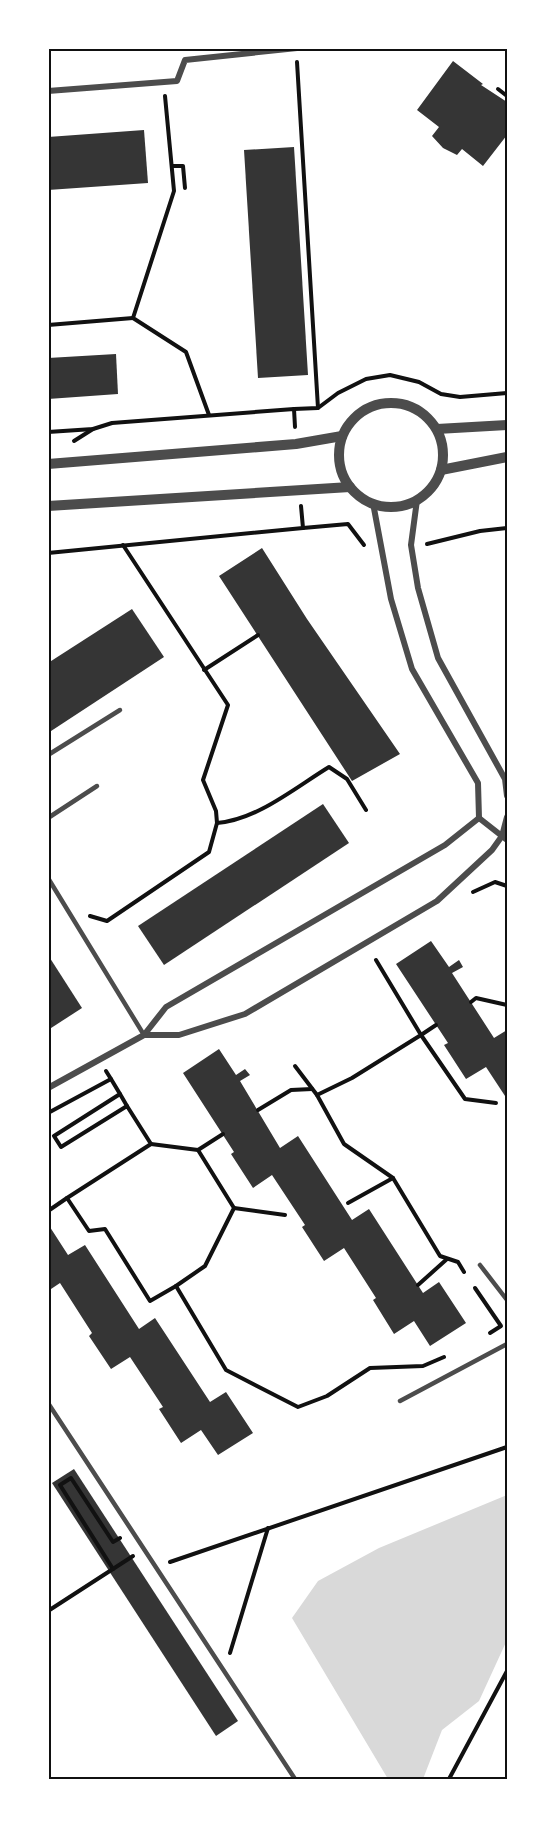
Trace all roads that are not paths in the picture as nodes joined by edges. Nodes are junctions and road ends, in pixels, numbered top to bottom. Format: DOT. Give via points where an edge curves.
graph roads {
  1 [pos="297,48"];
  2 [pos="48,91"];
  3 [pos="507,425"];
  4 [pos="437,429"];
  5 [pos="342,435"];
  6 [pos="507,457"];
  7 [pos="48,464"];
  8 [pos="441,470"];
  9 [pos="350,487"];
  10 [pos="417,500"];
  11 [pos="373,503"];
  12 [pos="48,506"];
  13 [pos="120,710"];
  14 [pos="48,755"];
  15 [pos="97,786"];
  16 [pos="507,796"];
  17 [pos="507,817"];
  18 [pos="48,818"];
  19 [pos="479,818"];
  20 [pos="505,838"];
  21 [pos="48,878"];
  22 [pos="144,1035"];
  23 [pos="48,1088"];
  24 [pos="480,1265"];
  25 [pos="507,1300"];
  26 [pos="507,1344"];
  27 [pos="400,1401"];
  28 [pos="48,1403"];
  29 [pos="296,1779"];
  1 -- 2 [label="street" via="185,60 177,81"];
  3 -- 4 [label="street"];
  4 -- 5 [label="street" via="424,414 407,405 388,402 369,407 353,419"];
  4 -- 8 [label="street" via="444,456"];
  5 -- 7 [label="street" via="296,444"];
  5 -- 9 [label="street" via="339,462"];
  6 -- 8 [label="street"];
  8 -- 10 [label="street" via="432,487"];
  9 -- 11 [label="street"];
  9 -- 12 [label="street"];
  10 -- 11 [label="street" via="388,507"];
  10 -- 16 [label="street" via="411,545 418,588 438,658 505,780"];
  11 -- 19 [label="street" via="391,598 412,669 478,783"];
  13 -- 14 [label="lane"];
  15 -- 18 [label="lane"];
  17 -- 20 [label="street"];
  19 -- 20 [label="street"];
  19 -- 22 [label="street" via="445,845 166,1007"];
  20 -- 22 [label="street" via="437,901 245,1014 179,1035"];
  21 -- 22 [label="lane"];
  22 -- 23 [label="street"];
  24 -- 25 [label="lane"];
  26 -- 27 [label="lane"];
  28 -- 29 [label="lane"];
}
